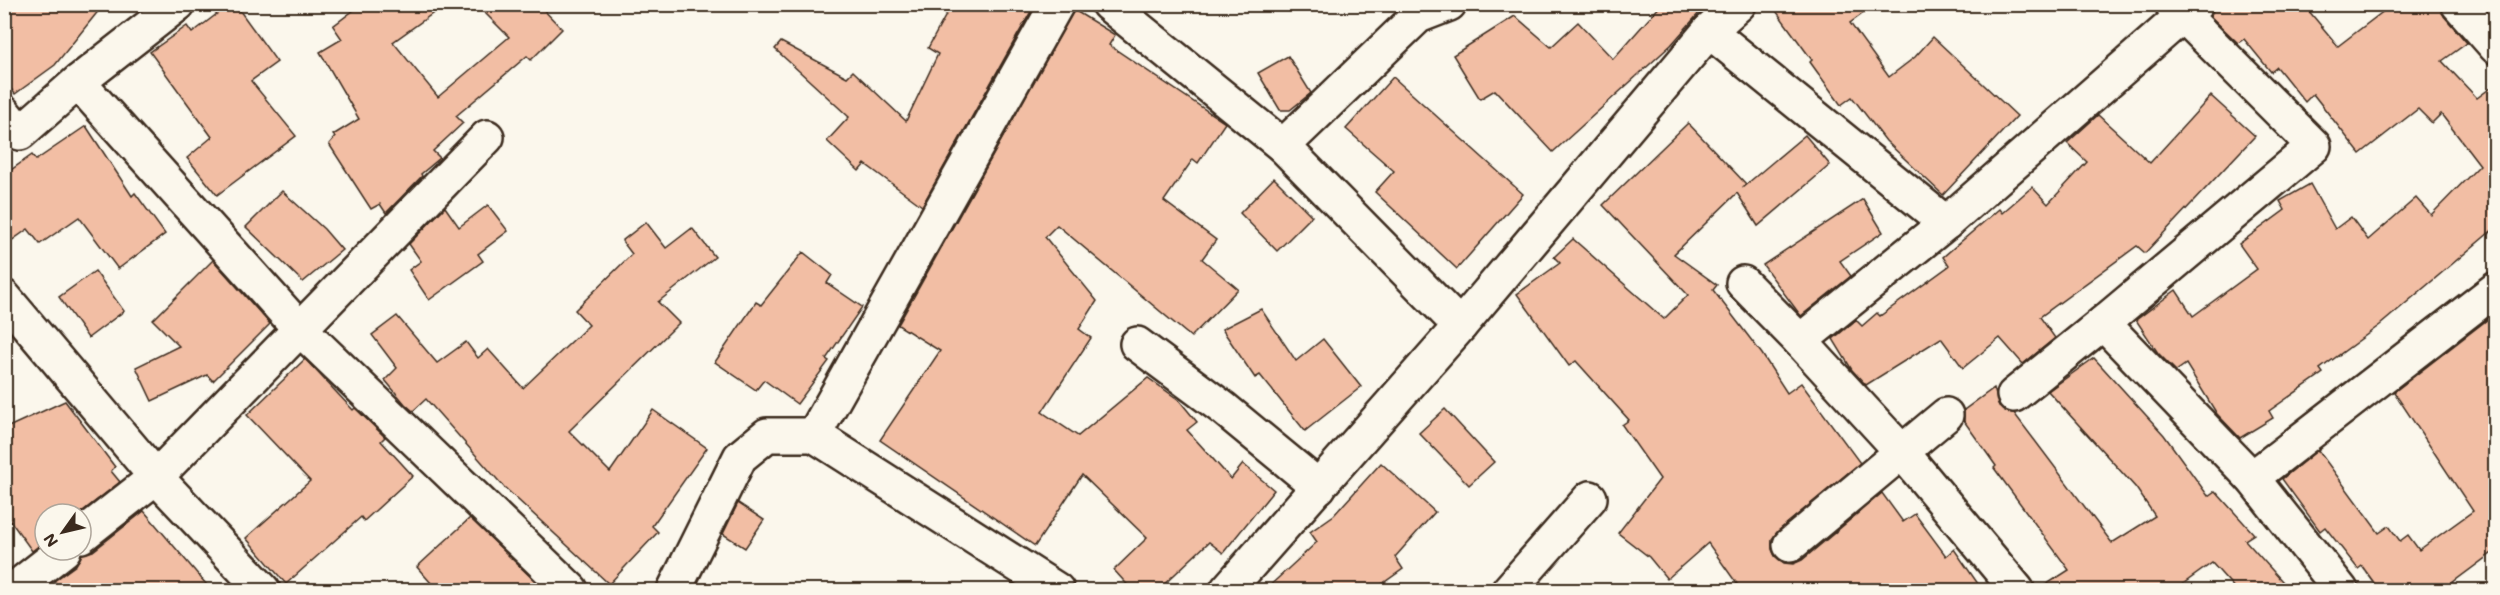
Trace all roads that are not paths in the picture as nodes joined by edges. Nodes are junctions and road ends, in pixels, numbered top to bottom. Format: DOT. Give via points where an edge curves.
graph roads {
  1 [pos="178,4"];
  2 [pos="1057,4"];
  3 [pos="1108,4"];
  4 [pos="1449,4"];
  5 [pos="1739,4"];
  6 [pos="2458,4"];
  7 [pos="2184,8"];
  8 [pos="1709,31"];
  9 [pos="2496,47"];
  10 [pos="78,82"];
  11 [pos="10,131"];
  12 [pos="487,137"];
  13 [pos="1283,146"];
  14 [pos="1946,223"];
  15 [pos="1743,283"];
  16 [pos="2496,289"];
  17 [pos="4,297"];
  18 [pos="2103,323"];
  19 [pos="1460,326"];
  20 [pos="299,328"];
  21 [pos="1800,341"];
  22 [pos="1137,344"];
  23 [pos="2014,395"];
  24 [pos="1946,415"];
  25 [pos="814,435"];
  26 [pos="1902,452"];
  27 [pos="156,477"];
  28 [pos="2252,478"];
  29 [pos="1319,487"];
  30 [pos="1590,498"];
  31 [pos="93,527"];
  32 [pos="1790,545"];
  33 [pos="49,562"];
  34 [pos="13,591"];
  35 [pos="263,591"];
  36 [pos="571,591"];
  37 [pos="674,591"];
  38 [pos="1057,591"];
  39 [pos="1227,591"];
  40 [pos="1509,591"];
  41 [pos="2017,591"];
  42 [pos="2341,591"];
  1 -- 10 [label="street"];
  2 -- 25 [label="street"];
  3 -- 13 [label="street"];
  4 -- 13 [label="street" via="1418,16"];
  5 -- 8 [label="street"];
  6 -- 9 [label="street"];
  7 -- 14 [label="street"];
  7 -- 18 [label="street" via="2314,146"];
  8 -- 14 [label="street"];
  8 -- 19 [label="street"];
  10 -- 11 [label="street"];
  10 -- 20 [label="street"];
  12 -- 20 [label="street"];
  13 -- 19 [label="street"];
  14 -- 21 [label="street"];
  15 -- 21 [label="street"];
  16 -- 28 [label="street"];
  17 -- 27 [label="street"];
  18 -- 23 [label="street"];
  18 -- 28 [label="street"];
  19 -- 29 [label="street"];
  20 -- 27 [label="street"];
  20 -- 36 [label="street"];
  21 -- 26 [label="street"];
  22 -- 29 [label="street"];
  24 -- 26 [label="street"];
  25 -- 37 [label="street" via="767,435 740,457"];
  25 -- 38 [label="street"];
  26 -- 32 [label="street"];
  26 -- 41 [label="street"];
  27 -- 31 [label="street"];
  27 -- 35 [label="street"];
  28 -- 42 [label="street"];
  29 -- 39 [label="street"];
  30 -- 40 [label="street"];
  33 -- 34 [label="street"];
}
